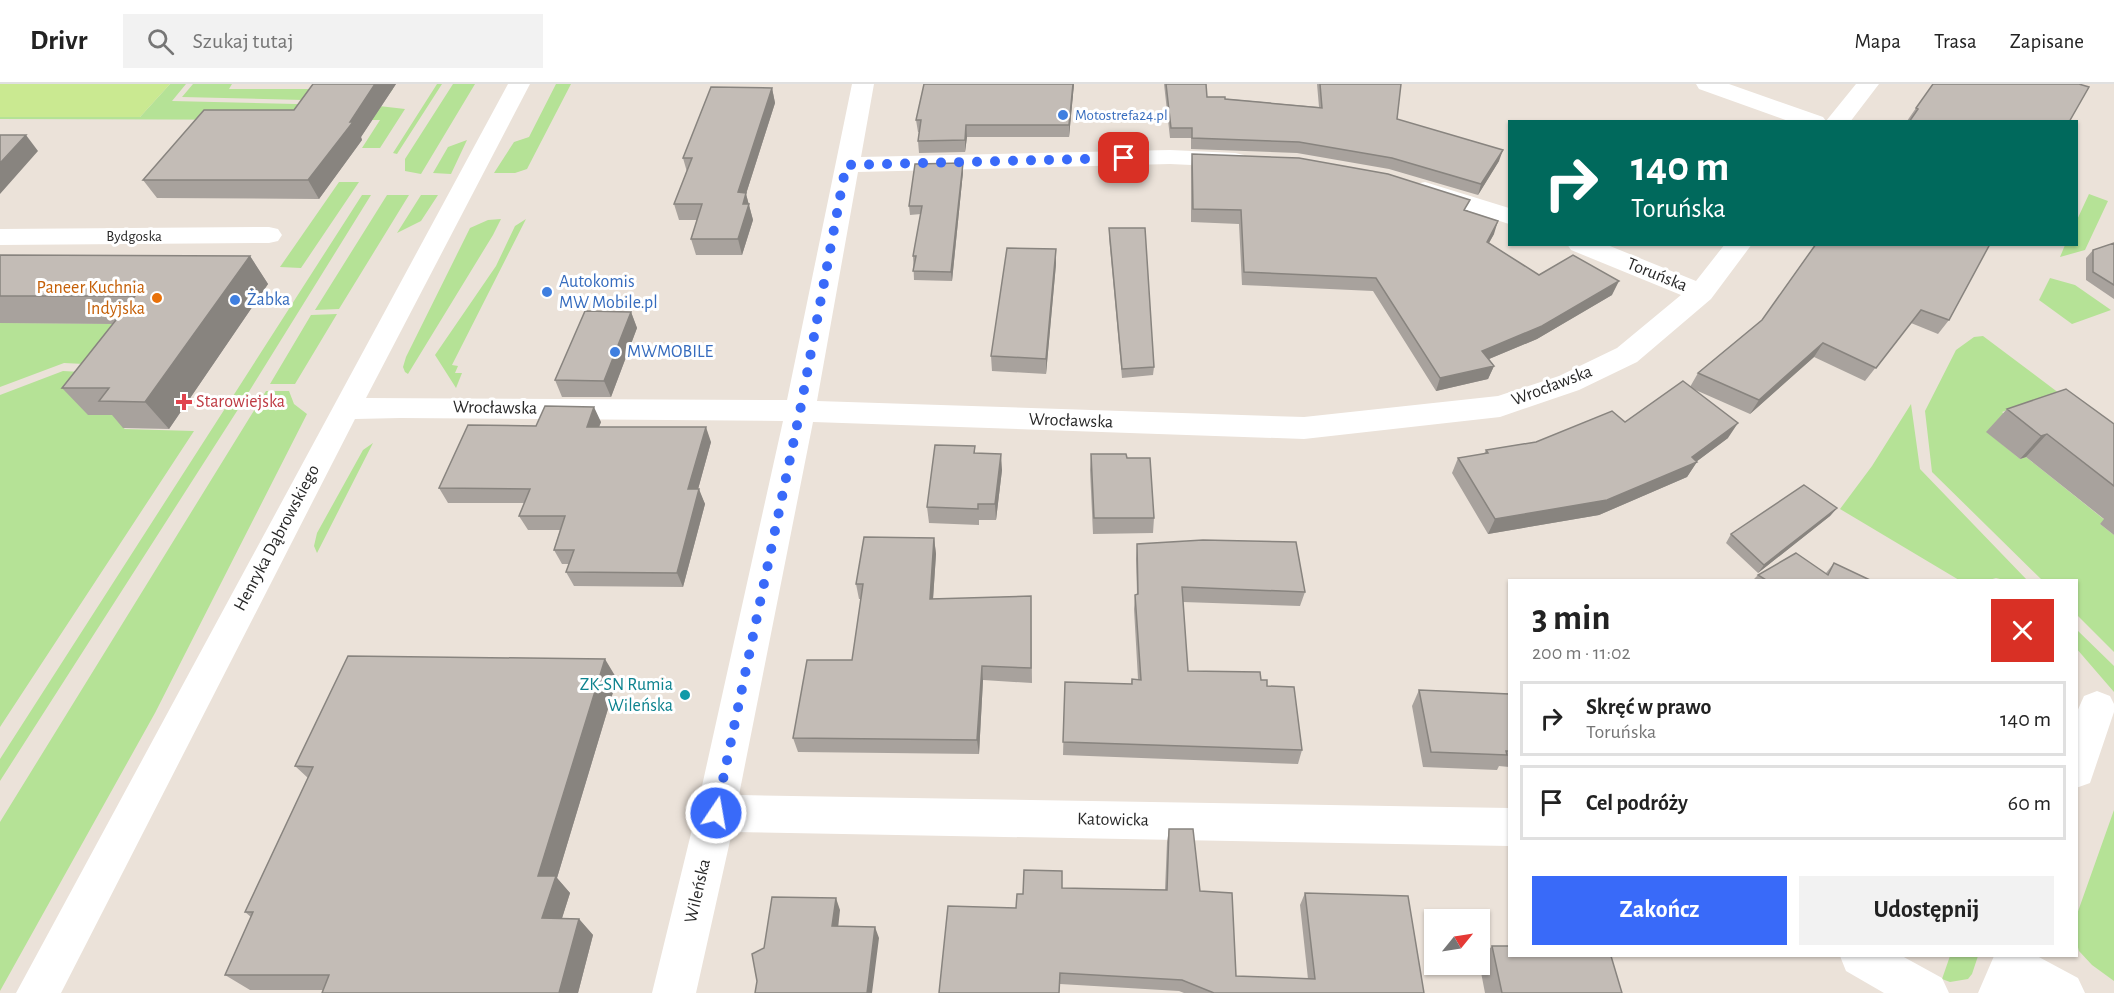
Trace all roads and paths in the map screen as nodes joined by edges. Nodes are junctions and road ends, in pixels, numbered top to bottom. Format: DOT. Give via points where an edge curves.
graph roads {
  1 [pos="519,84"];
  2 [pos="863,84"];
  3 [pos="1707,84"];
  4 [pos="1868,84"];
  5 [pos="1809,120"];
  6 [pos="1839,120"];
  7 [pos="1262,161"];
  8 [pos="846,165"];
  9 [pos="1400,181"];
  10 [pos="1508,216"];
  11 [pos="269,235"];
  12 [pos="0,237"];
  13 [pos="1585,246"];
  14 [pos="1737,246"];
  15 [pos="1701,293"];
  16 [pos="345,409"];
  17 [pos="800,411"];
  18 [pos="2097,707"];
  19 [pos="2078,765"];
  20 [pos="716,813"];
  21 [pos="1508,827"];
  22 [pos="1863,957"];
  23 [pos="2010,971"];
  24 [pos="38,993"];
  25 [pos="674,993"];
  26 [pos="1927,993"];
  27 [pos="2063,993"];
  1 -- 16 [label="street, Henryka Dąbrowskiego"];
  2 -- 8 [label="street, Wileńska"];
  3 -- 5 [label="street"];
  4 -- 6 [label="street"];
  7 -- 8 [label="street" via="1170,157"];
  8 -- 17 [label="street, Wileńska"];
  9 -- 10 [label="street"];
  11 -- 12 [label="street, Bydgoska"];
  13 -- 15 [label="street, Toruńska"];
  14 -- 15 [label="street, Wrocławska"];
  15 -- 17 [label="street, Wrocławska" via="1628,355 1569,383 1500,406 1304,428"];
  16 -- 17 [label="street, Wrocławska"];
  16 -- 24 [label="street, Henryka Dąbrowskiego"];
  17 -- 20 [label="street, Wileńska"];
  18 -- 19 [label="street"];
  20 -- 21 [label="street, Katowicka"];
  20 -- 25 [label="street, Wileńska"];
  22 -- 26 [label="street"];
  23 -- 27 [label="street"];
}
